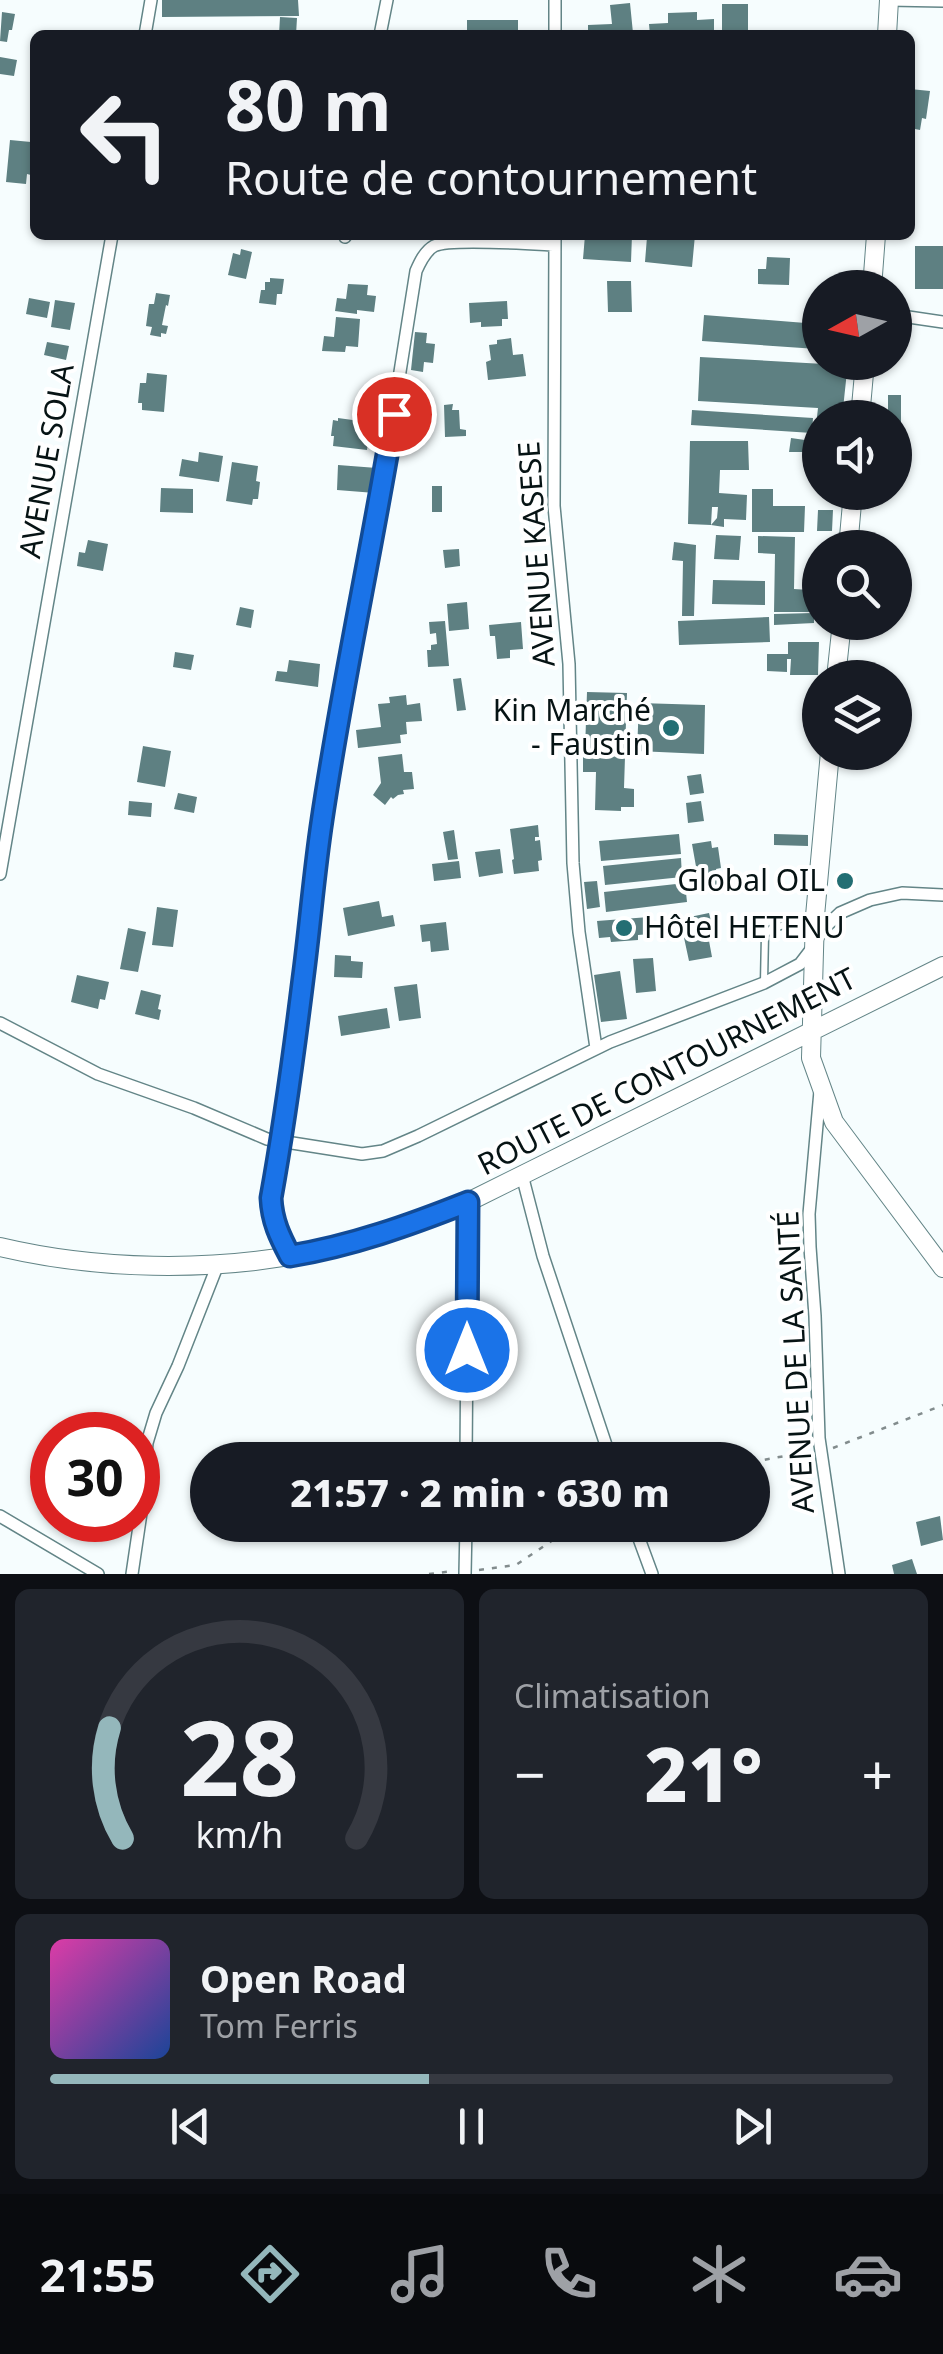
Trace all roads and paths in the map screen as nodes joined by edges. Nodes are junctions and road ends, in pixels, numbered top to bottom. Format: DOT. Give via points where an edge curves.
graph roads {
  1 [pos="151,0"];
  2 [pos="387,0"];
  3 [pos="555,0"];
  4 [pos="890,0"];
  5 [pos="943,1"];
  6 [pos="146,30"];
  7 [pos="381,30"];
  8 [pos="555,30"];
  9 [pos="888,30"];
  10 [pos="111,240"];
  11 [pos="555,240"];
  12 [pos="876,240"];
  13 [pos="873,270"];
  14 [pos="912,318"];
  15 [pos="943,322"];
  16 [pos="828,770"];
  17 [pos="0,874"];
  18 [pos="943,896"];
  19 [pos="815,916"];
  20 [pos="813,947"];
  21 [pos="943,966"];
  22 [pos="764,983"];
  23 [pos="0,1023"];
  24 [pos="810,1032"];
  25 [pos="596,1048"];
  26 [pos="820,1087"];
  27 [pos="281,1143"];
  28 [pos="522,1176"];
  29 [pos="468,1202"];
  30 [pos="0,1247"];
  31 [pos="290,1256"];
  32 [pos="218,1264"];
  33 [pos="943,1268"];
  34 [pos="943,1405"];
  35 [pos="466,1442"];
  36 [pos="605,1442"];
  37 [pos="827,1448"];
  38 [pos="813,1451"];
  39 [pos="770,1459"];
  40 [pos="0,1516"];
  41 [pos="466,1542"];
  42 [pos="549,1542"];
  43 [pos="640,1542"];
  44 [pos="467,1572"];
  45 [pos="98,1574"];
  46 [pos="132,1574"];
  47 [pos="429,1574"];
  48 [pos="652,1574"];
  49 [pos="838,1574"];
  1 -- 6 [label="street"];
  2 -- 7 [label="street"];
  3 -- 8 [label="street"];
  4 -- 5 [label="street"];
  4 -- 9 [label="street"];
  10 -- 17 [label="street, AVENUE SOLA"];
  11 -- 25 [label="street, AVENUE KASESE" via="554,506 569,664 573,863"];
  11 -- 27 [label="street" via="436,244 416,271 340,703"];
  12 -- 13 [label="street"];
  14 -- 15 [label="street"];
  16 -- 19 [label="street"];
  18 -- 20 [label="street" via="902,893 870,900 840,913"];
  19 -- 20 [label="street"];
  19 -- 22 [label="lane" via="765,936"];
  20 -- 22 [label="street" via="800,964"];
  20 -- 24 [label="street"];
  21 -- 24 [label="street, ROUTE DE CONTOURNEMENT"];
  22 -- 25 [label="street"];
  23 -- 27 [label="street" via="98,1074"];
  24 -- 26 [label="street"];
  24 -- 28 [label="street, ROUTE DE CONTOURNEMENT"];
  25 -- 27 [label="street" via="383,1151"];
  26 -- 33 [label="street" via="834,1122"];
  26 -- 49 [label="street, AVENUE DE LA SANTÉ" via="810,1247 819,1438"];
  27 -- 31 [label="street" via="272,1212"];
  28 -- 29 [label="street, ROUTE DE CONTOURNEMENT"];
  28 -- 36 [label="street"];
  29 -- 31 [label="street, ROUTE DE CONTOURNEMENT" via="380,1234"];
  29 -- 35 [label="street"];
  30 -- 32 [label="street, ROUTE DE CONTOURNEMENT" via="109,1263"];
  31 -- 32 [label="street, ROUTE DE CONTOURNEMENT"];
  32 -- 46 [label="street" via="147,1443"];
  34 -- 37 [label="path"];
  38 -- 39 [label="path"];
  40 -- 45 [label="street"];
  41 -- 44 [label="street"];
  42 -- 44 [label="path" via="516,1564"];
  43 -- 48 [label="street"];
  44 -- 47 [label="path"];
}
